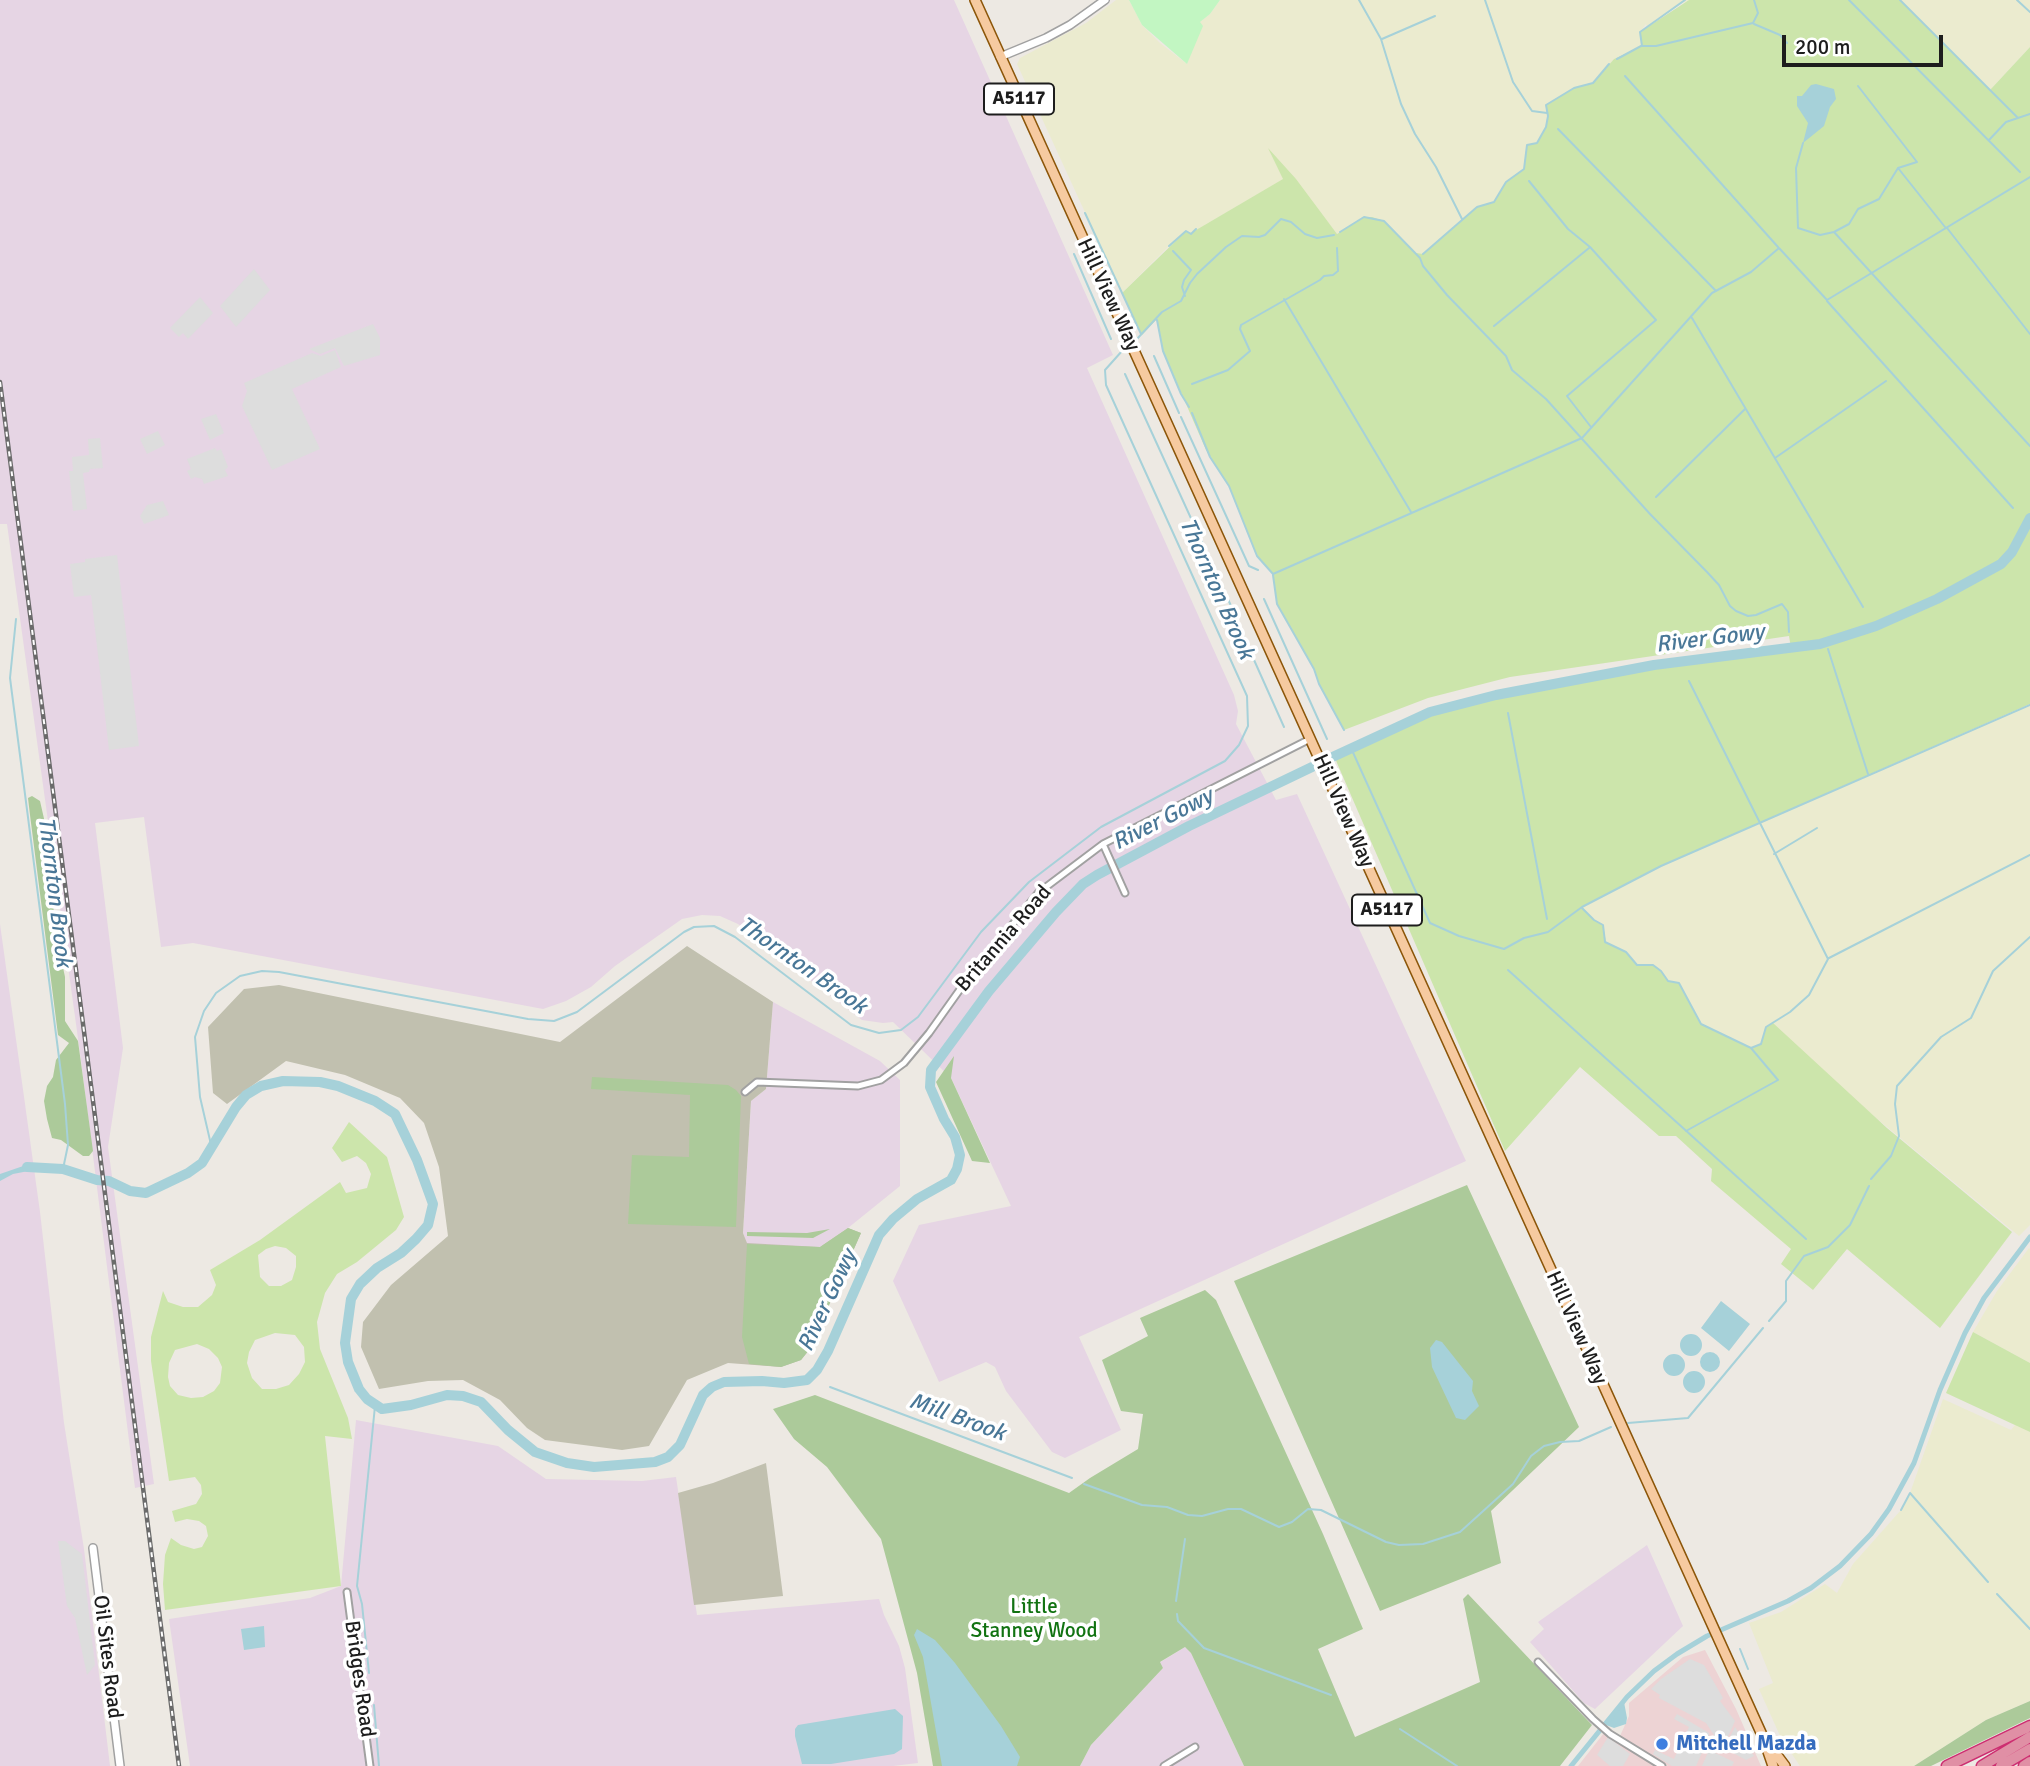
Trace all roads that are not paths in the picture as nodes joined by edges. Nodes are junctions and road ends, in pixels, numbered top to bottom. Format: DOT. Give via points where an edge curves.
graph roads {
  1 [pos="975,0"];
  2 [pos="1105,0"];
  3 [pos="1000,57"];
  4 [pos="1310,739"];
  5 [pos="1103,844"];
  6 [pos="1125,893"];
  7 [pos="745,1092"];
  8 [pos="93,1548"];
  9 [pos="347,1592"];
  10 [pos="1538,1662"];
  11 [pos="2030,1726"];
  12 [pos="1763,1737"];
  13 [pos="2030,1737"];
  14 [pos="1195,1746"];
  15 [pos="2030,1749"];
  16 [pos="2030,1762"];
  17 [pos="120,1766"];
  18 [pos="370,1766"];
  19 [pos="1164,1766"];
  20 [pos="1662,1766"];
  21 [pos="1773,1766"];
  22 [pos="1785,1766"];
  23 [pos="1947,1766"];
  24 [pos="1982,1766"];
  25 [pos="2001,1766"];
  26 [pos="2024,1766"];
  1 -- 3 [label="main road, Hill View Way / A5117"];
  2 -- 3 [label="street" via="1070,25"];
  3 -- 4 [label="main road, Hill View Way / A5117"];
  4 -- 5 [label="street, Britannia Road"];
  4 -- 12 [label="main road, Hill View Way / A5117"];
  5 -- 6 [label="street"];
  5 -- 7 [label="street, Britannia Road" via="1038,893 929,1033 892,1073 858,1086 757,1082"];
  8 -- 17 [label="street, Oil Sites Road"];
  9 -- 18 [label="street, Bridges Road"];
  10 -- 20 [label="street" via="1593,1720"];
  11 -- 23 [label="highway"];
  12 -- 21 [label="main road, Hill View Way / A5117"];
  12 -- 22 [label="main road, Hill View Way / A5117"];
  13 -- 24 [label="highway"];
  14 -- 19 [label="street"];
  15 -- 25 [label="highway"];
  16 -- 26 [label="highway"];
}
